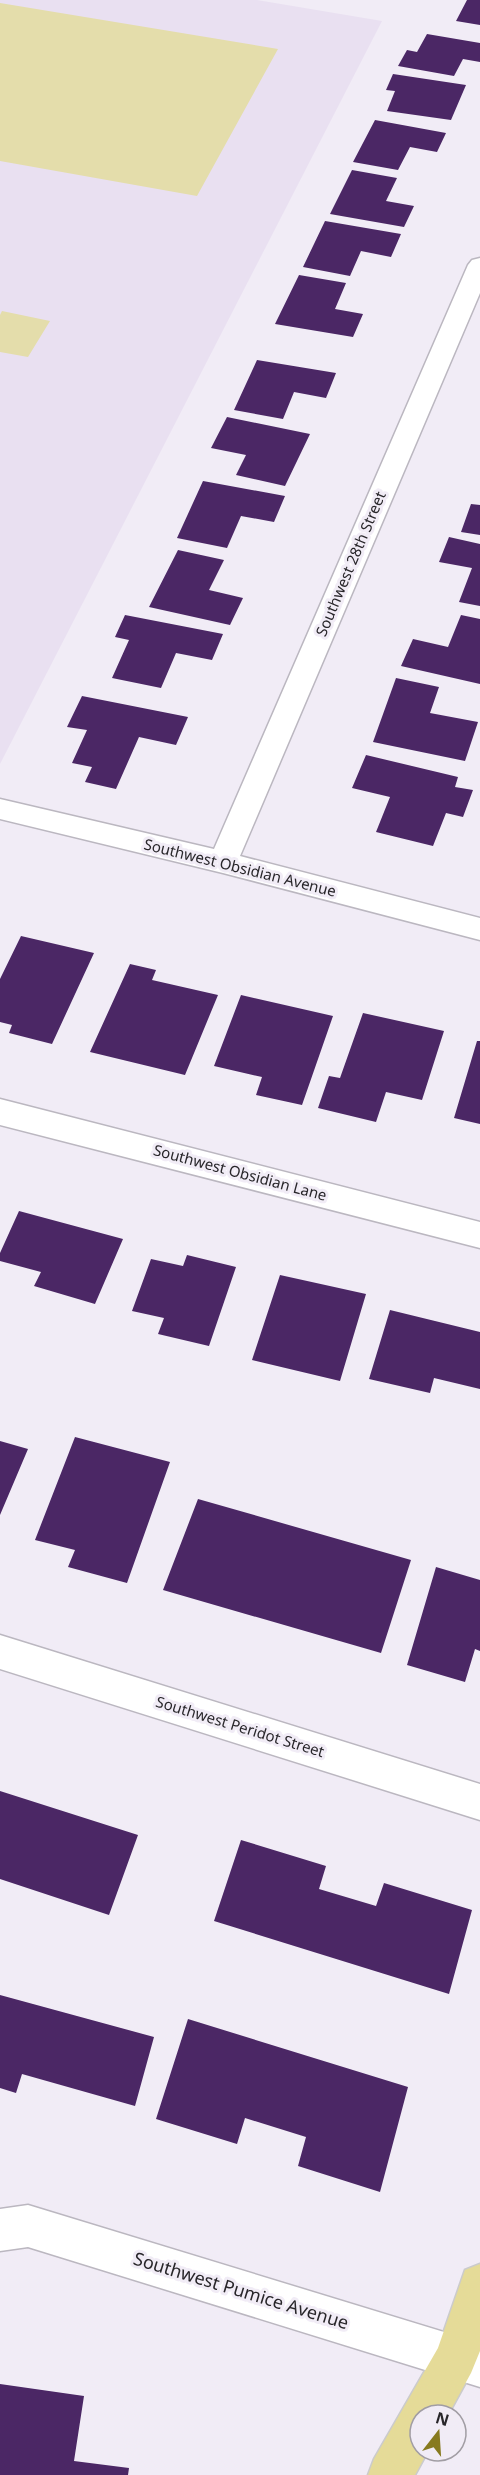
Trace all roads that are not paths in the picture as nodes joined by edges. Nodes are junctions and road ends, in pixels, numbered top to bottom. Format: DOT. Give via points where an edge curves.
graph roads {
  1 [pos="480,266"];
  2 [pos="0,809"];
  3 [pos="223,862"];
  4 [pos="480,929"];
  5 [pos="0,1112"];
  6 [pos="480,1235"];
  7 [pos="0,1652"];
  8 [pos="480,1802"];
  9 [pos="0,2230"];
  10 [pos="480,2285"];
  11 [pos="468,2361"];
  12 [pos="434,2403"];
  13 [pos="408,2443"];
  14 [pos="390,2475"];
  1 -- 3 [label="street, Southwest 28th Street"];
  2 -- 3 [label="street, Southwest Obsidian Avenue"];
  3 -- 4 [label="street, Southwest Obsidian Avenue"];
  5 -- 6 [label="street, Southwest Obsidian Lane"];
  7 -- 8 [label="street, Southwest Peridot Street"];
  9 -- 11 [label="street, Southwest Pumice Avenue" via="28,2226"];
  10 -- 11 [label="main road"];
  11 -- 12 [label="main road"];
  13 -- 14 [label="main road"];
}
